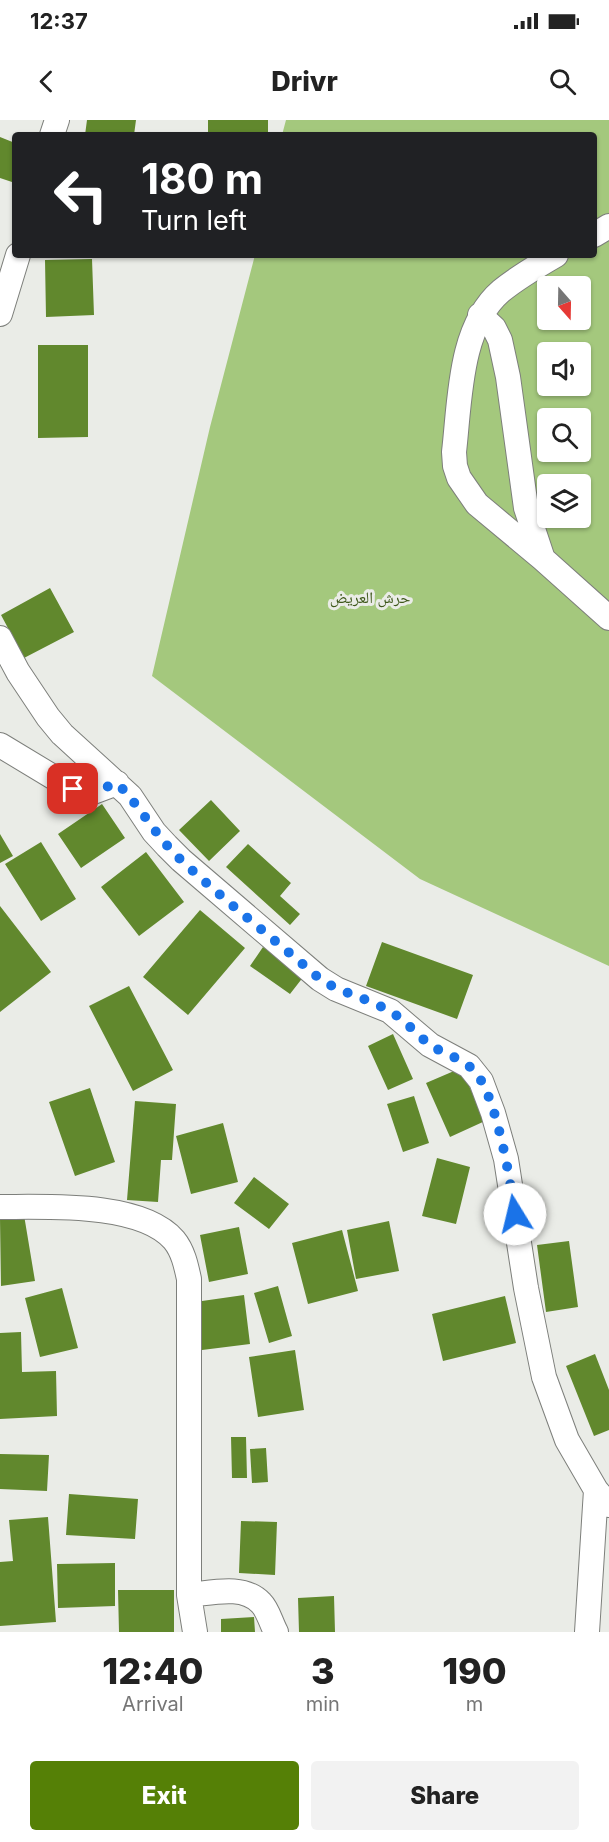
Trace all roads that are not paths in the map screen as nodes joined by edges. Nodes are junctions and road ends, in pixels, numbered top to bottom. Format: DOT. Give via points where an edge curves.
graph roads {
  1 [pos="17,258"];
  2 [pos="551,258"];
  3 [pos="0,314"];
  4 [pos="480,315"];
  5 [pos="543,559"];
  6 [pos="609,618"];
  7 [pos="0,638"];
  8 [pos="0,745"];
  9 [pos="117,783"];
  10 [pos="0,1207"];
  11 [pos="602,1497"];
  12 [pos="189,1595"];
  13 [pos="195,1632"];
  14 [pos="276,1632"];
  15 [pos="587,1632"];
  1 -- 3 [label="street"];
  2 -- 4 [label="street" via="500,292"];
  4 -- 5 [label="street" via="500,340 526,508"];
  4 -- 5 [label="street" via="464,372 455,466 477,504"];
  5 -- 6 [label="street"];
  7 -- 9 [label="street" via="48,717"];
  8 -- 9 [label="street" via="73,789 93,792"];
  9 -- 11 [label="street" via="181,860 320,979 390,1011 430,1045 476,1073 506,1159 544,1377 567,1440"];
  10 -- 12 [label="street" via="118,1212 160,1228 180,1250 189,1279"];
  11 -- 15 [label="street"];
  12 -- 13 [label="street"];
  12 -- 14 [label="street" via="236,1591 252,1595 262,1603"];
}
